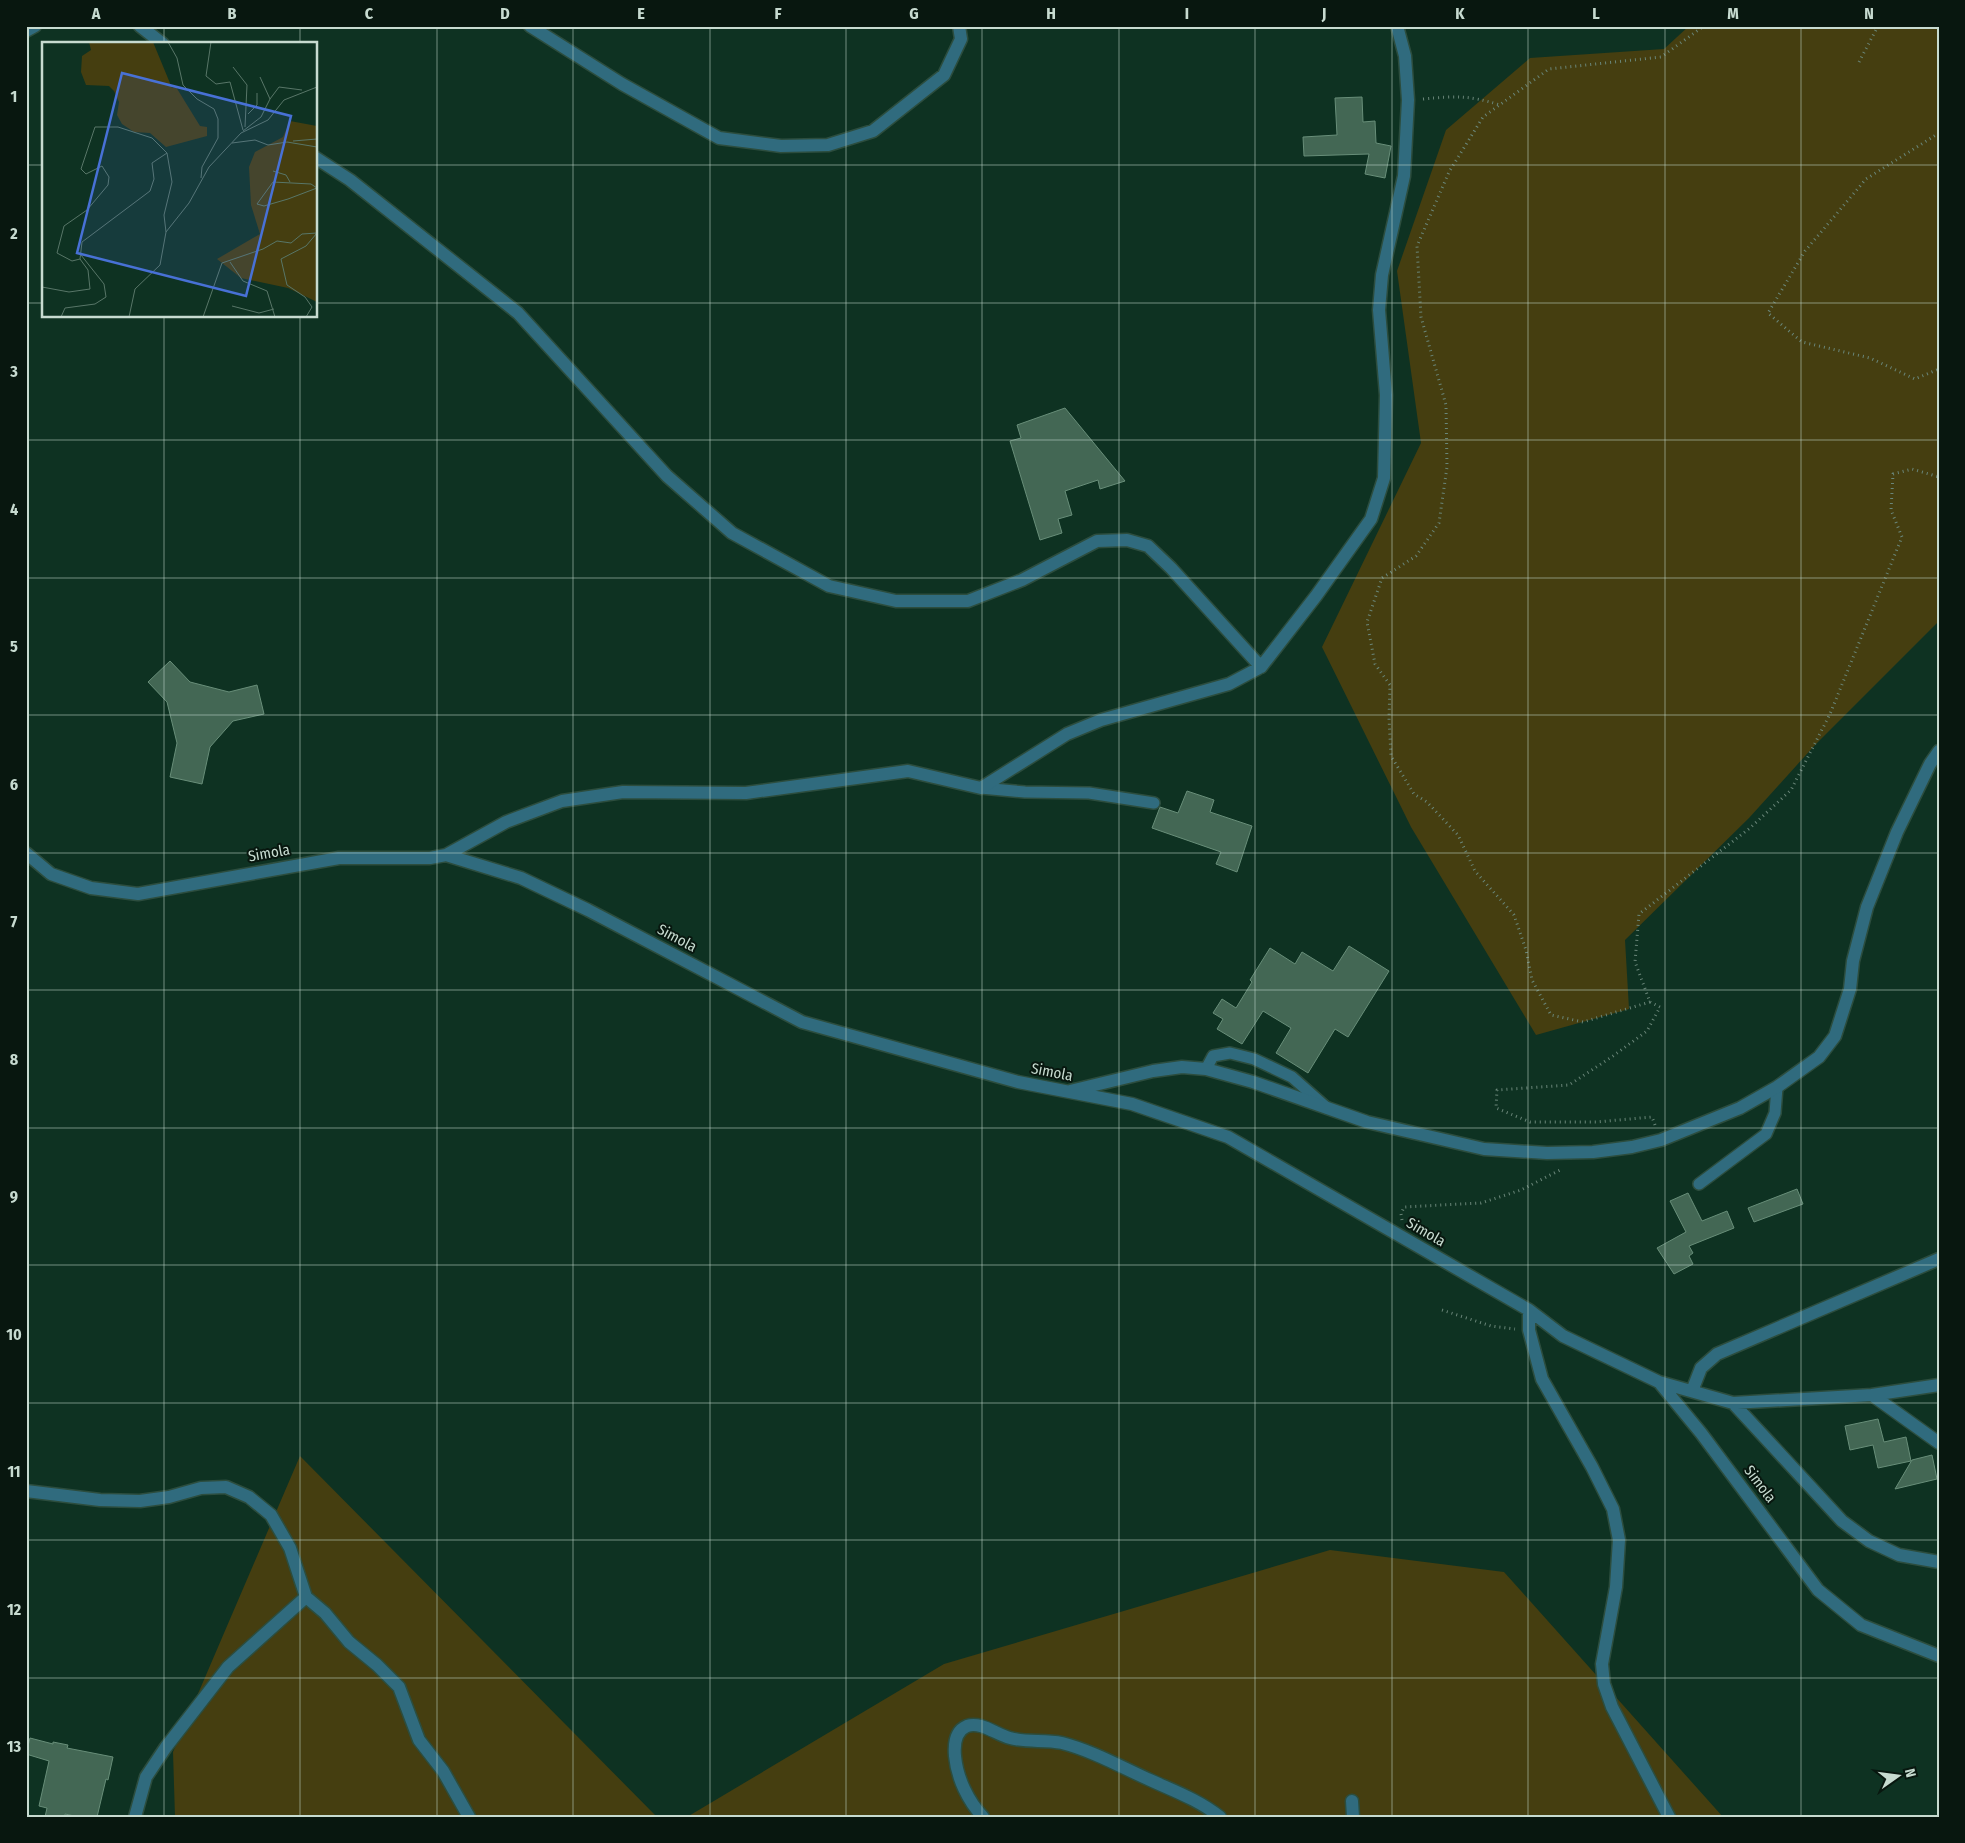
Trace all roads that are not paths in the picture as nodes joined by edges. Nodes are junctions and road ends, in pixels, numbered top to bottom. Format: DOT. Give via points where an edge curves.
graph roads {
  1 [pos="35,26"];
  2 [pos="140,26"];
  3 [pos="530,26"];
  4 [pos="959,26"];
  5 [pos="1397,26"];
  6 [pos="26,30"];
  7 [pos="160,42"];
  8 [pos="318,159"];
  9 [pos="1261,667"];
  10 [pos="1939,751"];
  11 [pos="981,788"];
  12 [pos="1154,803"];
  13 [pos="26,853"];
  14 [pos="446,855"];
  15 [pos="1206,1069"];
  16 [pos="1777,1087"];
  17 [pos="1067,1092"];
  18 [pos="1328,1109"];
  19 [pos="1699,1184"];
  20 [pos="1939,1259"];
  21 [pos="1529,1310"];
  22 [pos="1659,1382"];
  23 [pos="1939,1385"];
  24 [pos="1692,1391"];
  25 [pos="1872,1395"];
  26 [pos="1733,1403"];
  27 [pos="1939,1443"];
  28 [pos="26,1491"];
  29 [pos="1939,1562"];
  30 [pos="306,1597"];
  31 [pos="1939,1656"];
  32 [pos="1352,1801"];
  33 [pos="135,1817"];
  34 [pos="469,1817"];
  35 [pos="983,1817"];
  36 [pos="1220,1817"];
  37 [pos="1354,1817"];
  38 [pos="1669,1817"];
  1 -- 6 [label="street"];
  2 -- 7 [label="street"];
  3 -- 4 [label="street" via="622,84 719,138 781,146 828,145 873,131 944,75 961,39"];
  5 -- 9 [label="street" via="1405,56 1408,100 1404,176 1382,276 1378,310 1386,395 1384,478 1371,519"];
  8 -- 9 [label="street" via="350,180 518,313 667,476 732,533 830,586 896,601 968,601 1022,580 1097,541 1127,540 1148,546"];
  9 -- 11 [label="street" via="1229,684 1101,720 1067,734"];
  10 -- 16 [label="street" via="1897,832 1867,907 1853,961 1850,990 1835,1036 1819,1057"];
  11 -- 12 [label="lane" via="1089,793"];
  11 -- 14 [label="street" via="908,771 746,793 623,792 562,801 506,822"];
  13 -- 14 [label="street, Simola" via="51,874 91,888 138,894 338,858 430,858"];
  14 -- 17 [label="street, Simola" via="521,878 802,1022 1008,1080"];
  15 -- 17 [label="street" via="1153,1071"];
  15 -- 18 [label="street"];
  15 -- 18 [label="lane" via="1213,1056 1230,1053 1254,1059 1292,1076"];
  16 -- 18 [label="street" via="1740,1108 1661,1140 1632,1148 1593,1152 1484,1149 1367,1122"];
  16 -- 19 [label="lane" via="1775,1113 1766,1134"];
  17 -- 21 [label="street, Simola" via="1132,1104 1228,1137"];
  20 -- 24 [label="street" via="1717,1354 1701,1368"];
  21 -- 22 [label="street, Simola" via="1563,1336"];
  21 -- 38 [label="street" via="1528,1330 1542,1379 1592,1467 1612,1509 1619,1540 1616,1587 1602,1664 1604,1684 1612,1707"];
  22 -- 24 [label="street"];
  22 -- 31 [label="street, Simola" via="1818,1590 1861,1625"];
  23 -- 25 [label="street"];
  24 -- 26 [label="street"];
  25 -- 26 [label="street"];
  25 -- 27 [label="street"];
  26 -- 29 [label="street" via="1842,1521 1869,1541 1899,1555"];
  28 -- 30 [label="street" via="140,1501 201,1488 226,1487 248,1497 271,1515 290,1548"];
  30 -- 33 [label="street" via="228,1667 166,1746 146,1777"];
  30 -- 34 [label="street" via="399,1687 419,1740 443,1771"];
  32 -- 37 [label="street"];
  35 -- 36 [label="street" via="967,1795 956,1760 954,1744 966,1726 977,1725 1025,1742 1044,1741 1079,1748 1187,1796"];
}
